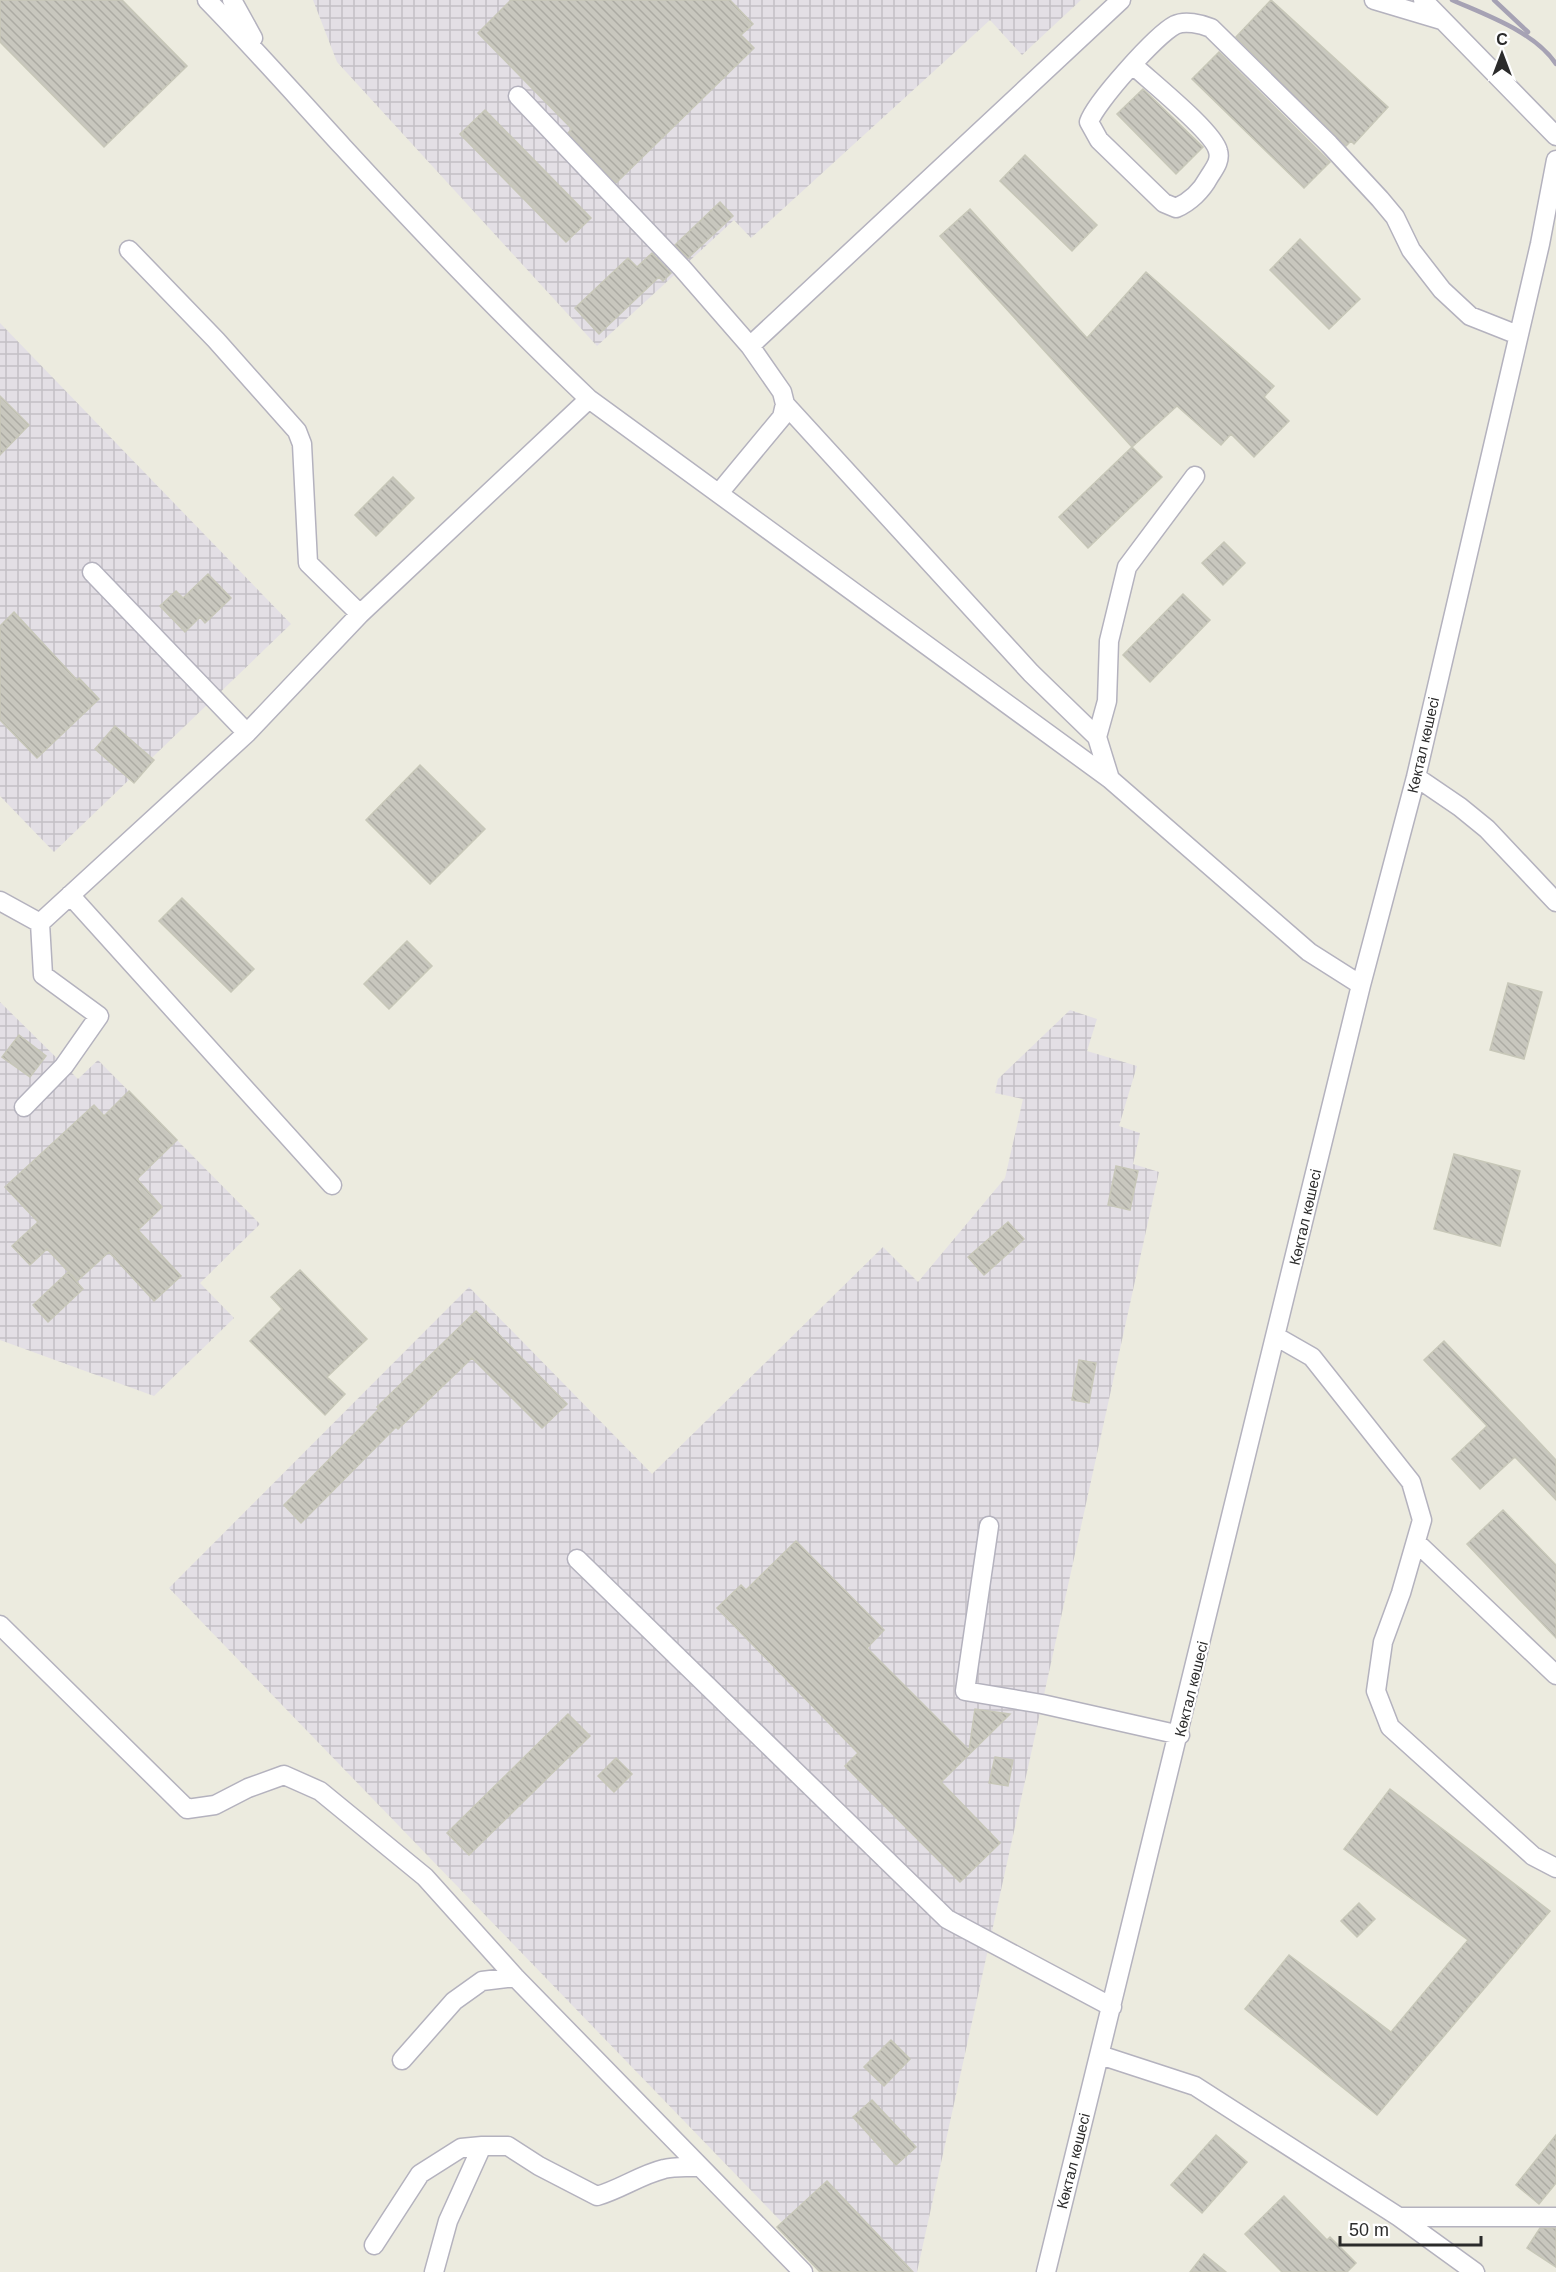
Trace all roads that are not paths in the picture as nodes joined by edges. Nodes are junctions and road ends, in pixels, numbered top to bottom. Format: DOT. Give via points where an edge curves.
graph roads {
  1 [pos="207,0"];
  2 [pos="232,0"];
  3 [pos="1121,0"];
  4 [pos="1374,0"];
  5 [pos="1423,0"];
  6 [pos="1442,20"];
  7 [pos="262,56"];
  8 [pos="1133,65"];
  9 [pos="518,96"];
  10 [pos="1556,136"];
  11 [pos="1556,160"];
  12 [pos="129,250"];
  13 [pos="1518,335"];
  14 [pos="750,346"];
  15 [pos="589,399"];
  16 [pos="785,404"];
  17 [pos="1195,476"];
  18 [pos="719,494"];
  19 [pos="92,572"];
  20 [pos="360,614"];
  21 [pos="247,733"];
  22 [pos="1097,737"];
  23 [pos="1416,777"];
  24 [pos="1110,779"];
  25 [pos="70,896"];
  26 [pos="1556,902"];
  27 [pos="2,906"];
  28 [pos="40,923"];
  29 [pos="1361,985"];
  30 [pos="24,1107"];
  31 [pos="332,1185"];
  32 [pos="1276,1338"];
  33 [pos="989,1526"];
  34 [pos="1416,1542"];
  35 [pos="577,1559"];
  36 [pos="0,1625"];
  37 [pos="1556,1675"];
  38 [pos="1180,1735"];
  39 [pos="1556,1868"];
  40 [pos="515,1977"];
  41 [pos="1112,2007"];
  42 [pos="1100,2055"];
  43 [pos="402,2060"];
  44 [pos="482,2146"];
  45 [pos="698,2167"];
  46 [pos="1399,2217"];
  47 [pos="1556,2217"];
  48 [pos="374,2245"];
  49 [pos="434,2272"];
  50 [pos="803,2272"];
  51 [pos="1046,2272"];
  52 [pos="1475,2272"];
  1 -- 7 [label="street"];
  2 -- 7 [label="street"];
  3 -- 14 [label="street"];
  4 -- 6 [label="street"];
  5 -- 6 [label="street"];
  6 -- 10 [label="street"];
  7 -- 15 [label="street" via="504,317"];
  8 -- 8 [label="street" via="1093,111 1089,122 1099,141 1164,203 1176,208 1204,186 1219,161 1218,150 1207,133"];
  8 -- 13 [label="street" via="1176,24 1211,28 1380,199 1442,290 1470,316"];
  9 -- 14 [label="street" via="682,268"];
  11 -- 13 [label="street, Көктал көшесі"];
  12 -- 20 [label="street" via="297,431 302,444 308,563"];
  13 -- 23 [label="street, Көктал көшесі"];
  14 -- 16 [label="street" via="782,392"];
  15 -- 18 [label="street"];
  15 -- 20 [label="street"];
  16 -- 18 [label="street" via="782,417"];
  16 -- 22 [label="street" via="1031,673"];
  17 -- 22 [label="street" via="1126,567 1109,641 1107,701"];
  18 -- 24 [label="street"];
  19 -- 21 [label="street"];
  20 -- 21 [label="street"];
  21 -- 25 [label="street"];
  22 -- 24 [label="street"];
  23 -- 26 [label="street" via="1487,829"];
  23 -- 29 [label="street, Көктал көшесі"];
  24 -- 29 [label="street" via="1309,952"];
  25 -- 28 [label="street"];
  25 -- 31 [label="street"];
  27 -- 28 [label="street"];
  28 -- 30 [label="street" via="43,975 99,1016 64,1065"];
  29 -- 32 [label="street, Көктал көшесі"];
  32 -- 34 [label="street" via="1312,1357 1411,1482 1422,1520"];
  32 -- 38 [label="street, Көктал көшесі"];
  33 -- 38 [label="street" via="965,1691"];
  34 -- 37 [label="street"];
  34 -- 39 [label="street" via="1383,1642 1376,1691 1390,1727 1533,1856"];
  35 -- 41 [label="street" via="947,1919"];
  36 -- 40 [label="street" via="187,1809 215,1805 285,1775 320,1791 425,1877"];
  38 -- 41 [label="street, Көктал көшесі"];
  40 -- 43 [label="street" via="482,1981 454,2001"];
  40 -- 45 [label="street"];
  41 -- 42 [label="street, Көктал көшесі"];
  42 -- 46 [label="street" via="1195,2086"];
  42 -- 51 [label="street, Көктал көшесі"];
  44 -- 45 [label="street" via="508,2146 597,2196 666,2168"];
  44 -- 48 [label="street" via="461,2148 420,2174"];
  44 -- 49 [label="street" via="448,2221"];
  45 -- 50 [label="street"];
  46 -- 47 [label="street"];
  46 -- 52 [label="street"];
}
